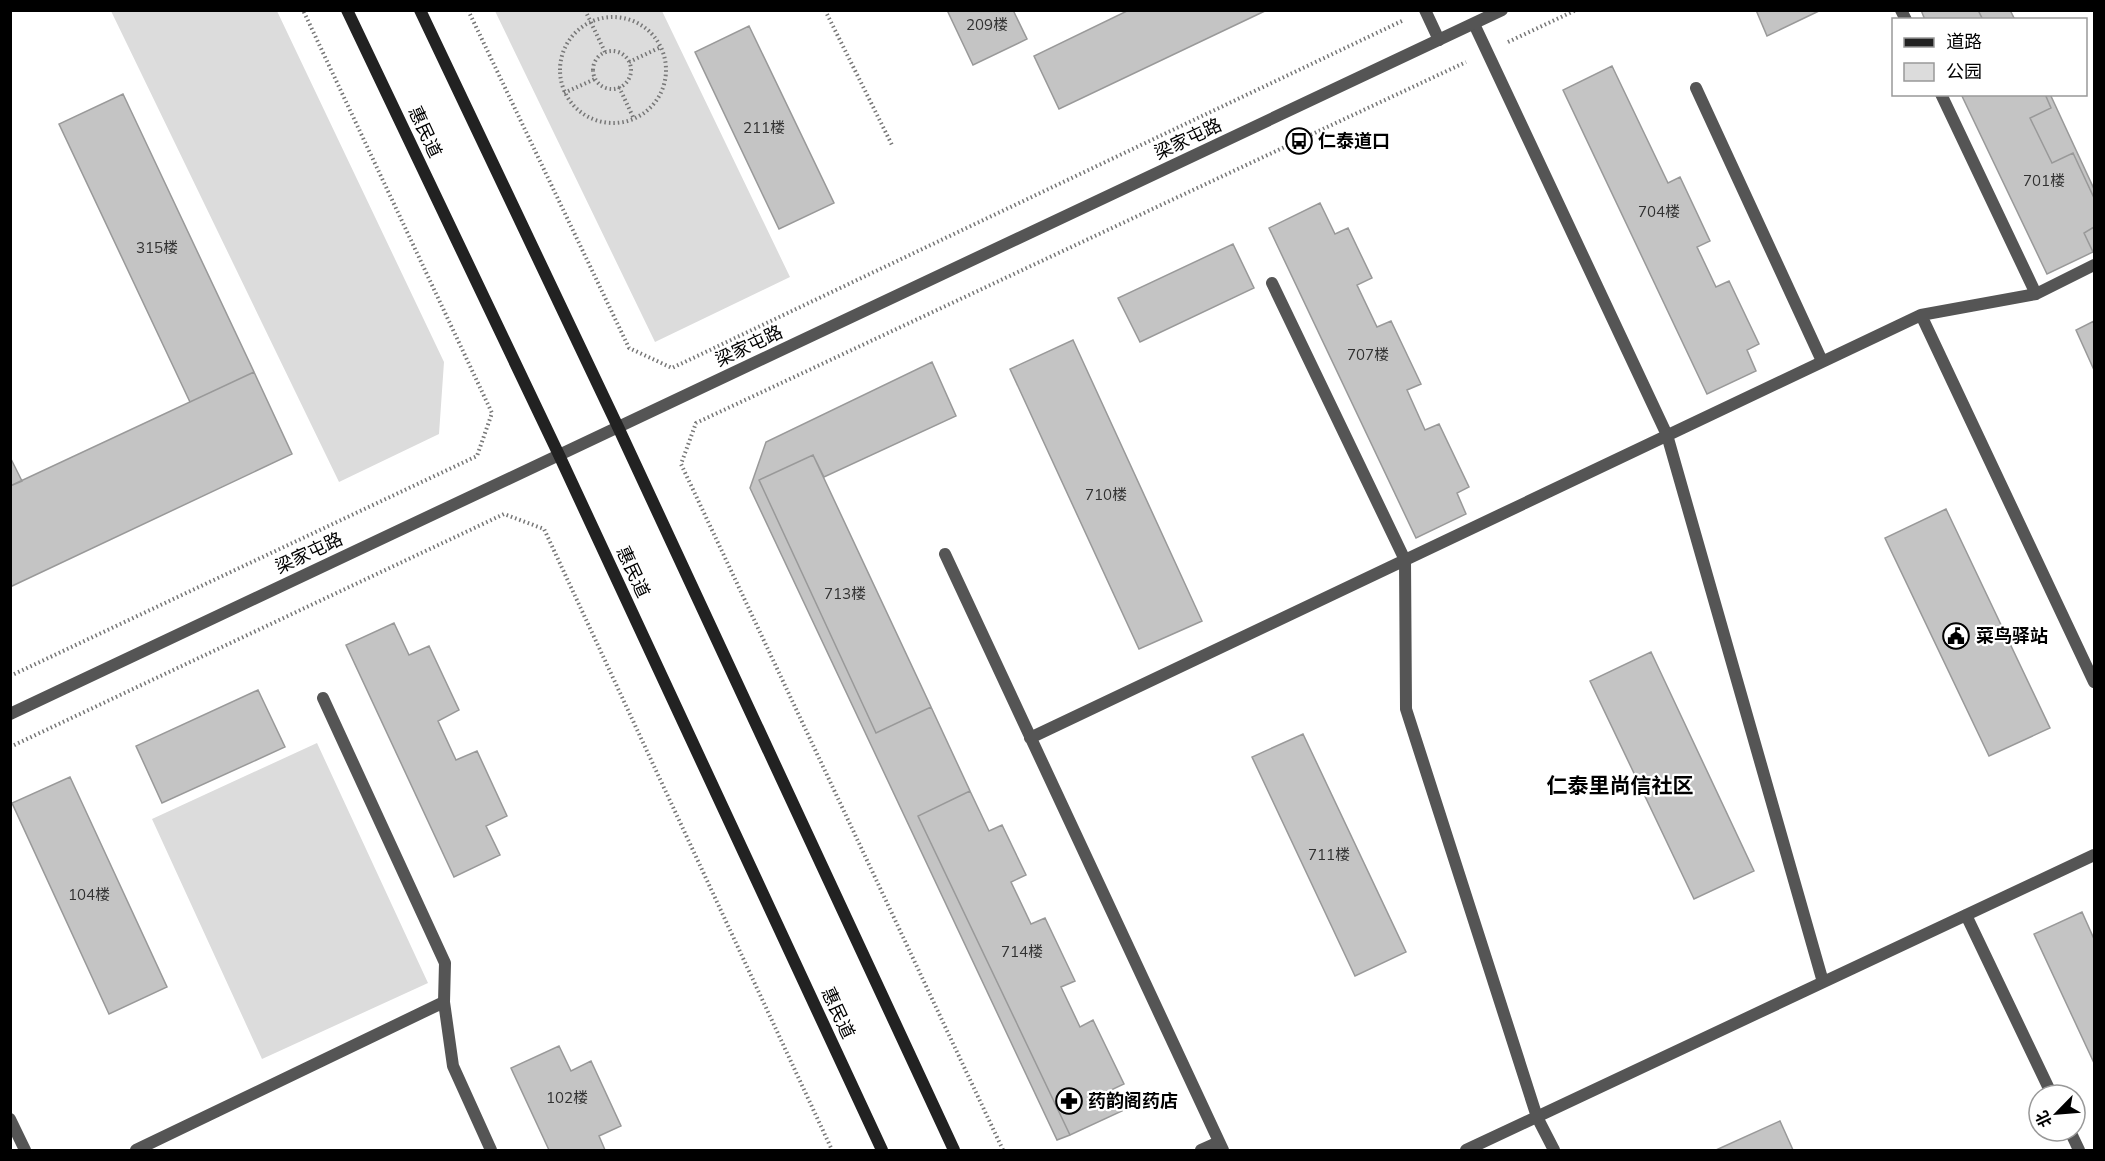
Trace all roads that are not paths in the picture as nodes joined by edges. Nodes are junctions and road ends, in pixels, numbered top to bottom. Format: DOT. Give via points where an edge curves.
graph roads {
  1 [pos="347,10"];
  2 [pos="420,10"];
  3 [pos="1502,10"];
  4 [pos="1419,13"];
  5 [pos="1474,24"];
  6 [pos="1439,40"];
  7 [pos="1696,88"];
  8 [pos="1942,96"];
  9 [pos="2094,265"];
  10 [pos="1272,283"];
  11 [pos="2036,294"];
  12 [pos="1922,315"];
  13 [pos="1822,361"];
  14 [pos="618,427"];
  15 [pos="1667,435"];
  16 [pos="559,455"];
  17 [pos="945,554"];
  18 [pos="1405,560"];
  19 [pos="2094,682"];
  20 [pos="323,698"];
  21 [pos="10,714"];
  22 [pos="1030,738"];
  23 [pos="2094,855"];
  24 [pos="1966,915"];
  25 [pos="1823,982"];
  26 [pos="444,1002"];
  27 [pos="2046,1083"];
  28 [pos="1537,1117"];
  29 [pos="10,1119"];
  30 [pos="1221,1146"];
  31 [pos="25,1150"];
  32 [pos="136,1150"];
  33 [pos="491,1150"];
  34 [pos="882,1150"];
  35 [pos="954,1150"];
  36 [pos="1201,1150"];
  37 [pos="1466,1150"];
  38 [pos="1554,1150"];
  1 -- 16 [label="main road, 惠民道"];
  2 -- 14 [label="main road"];
  3 -- 5 [label="street, 梁家屯路"];
  4 -- 6 [label="street"];
  5 -- 6 [label="street, 梁家屯路"];
  5 -- 15 [label="street"];
  6 -- 14 [label="street, 梁家屯路"];
  7 -- 13 [label="street"];
  8 -- 11 [label="street"];
  9 -- 11 [label="street"];
  10 -- 18 [label="street"];
  11 -- 12 [label="street"];
  12 -- 13 [label="street"];
  12 -- 19 [label="street"];
  13 -- 15 [label="street"];
  14 -- 16 [label="street, 梁家屯路"];
  14 -- 35 [label="main road"];
  15 -- 18 [label="street"];
  15 -- 25 [label="street"];
  16 -- 21 [label="street, 梁家屯路"];
  16 -- 34 [label="main road, 惠民道"];
  17 -- 22 [label="street"];
  18 -- 22 [label="street"];
  18 -- 28 [label="street" via="1406,709"];
  20 -- 26 [label="street" via="445,963"];
  22 -- 30 [label="street"];
  23 -- 24 [label="street"];
  24 -- 25 [label="street"];
  24 -- 27 [label="street"];
  25 -- 28 [label="street"];
  26 -- 32 [label="street"];
  26 -- 33 [label="street" via="453,1066"];
  28 -- 37 [label="street"];
  28 -- 38 [label="street"];
  29 -- 31 [label="street"];
  30 -- 36 [label="street"];
}
